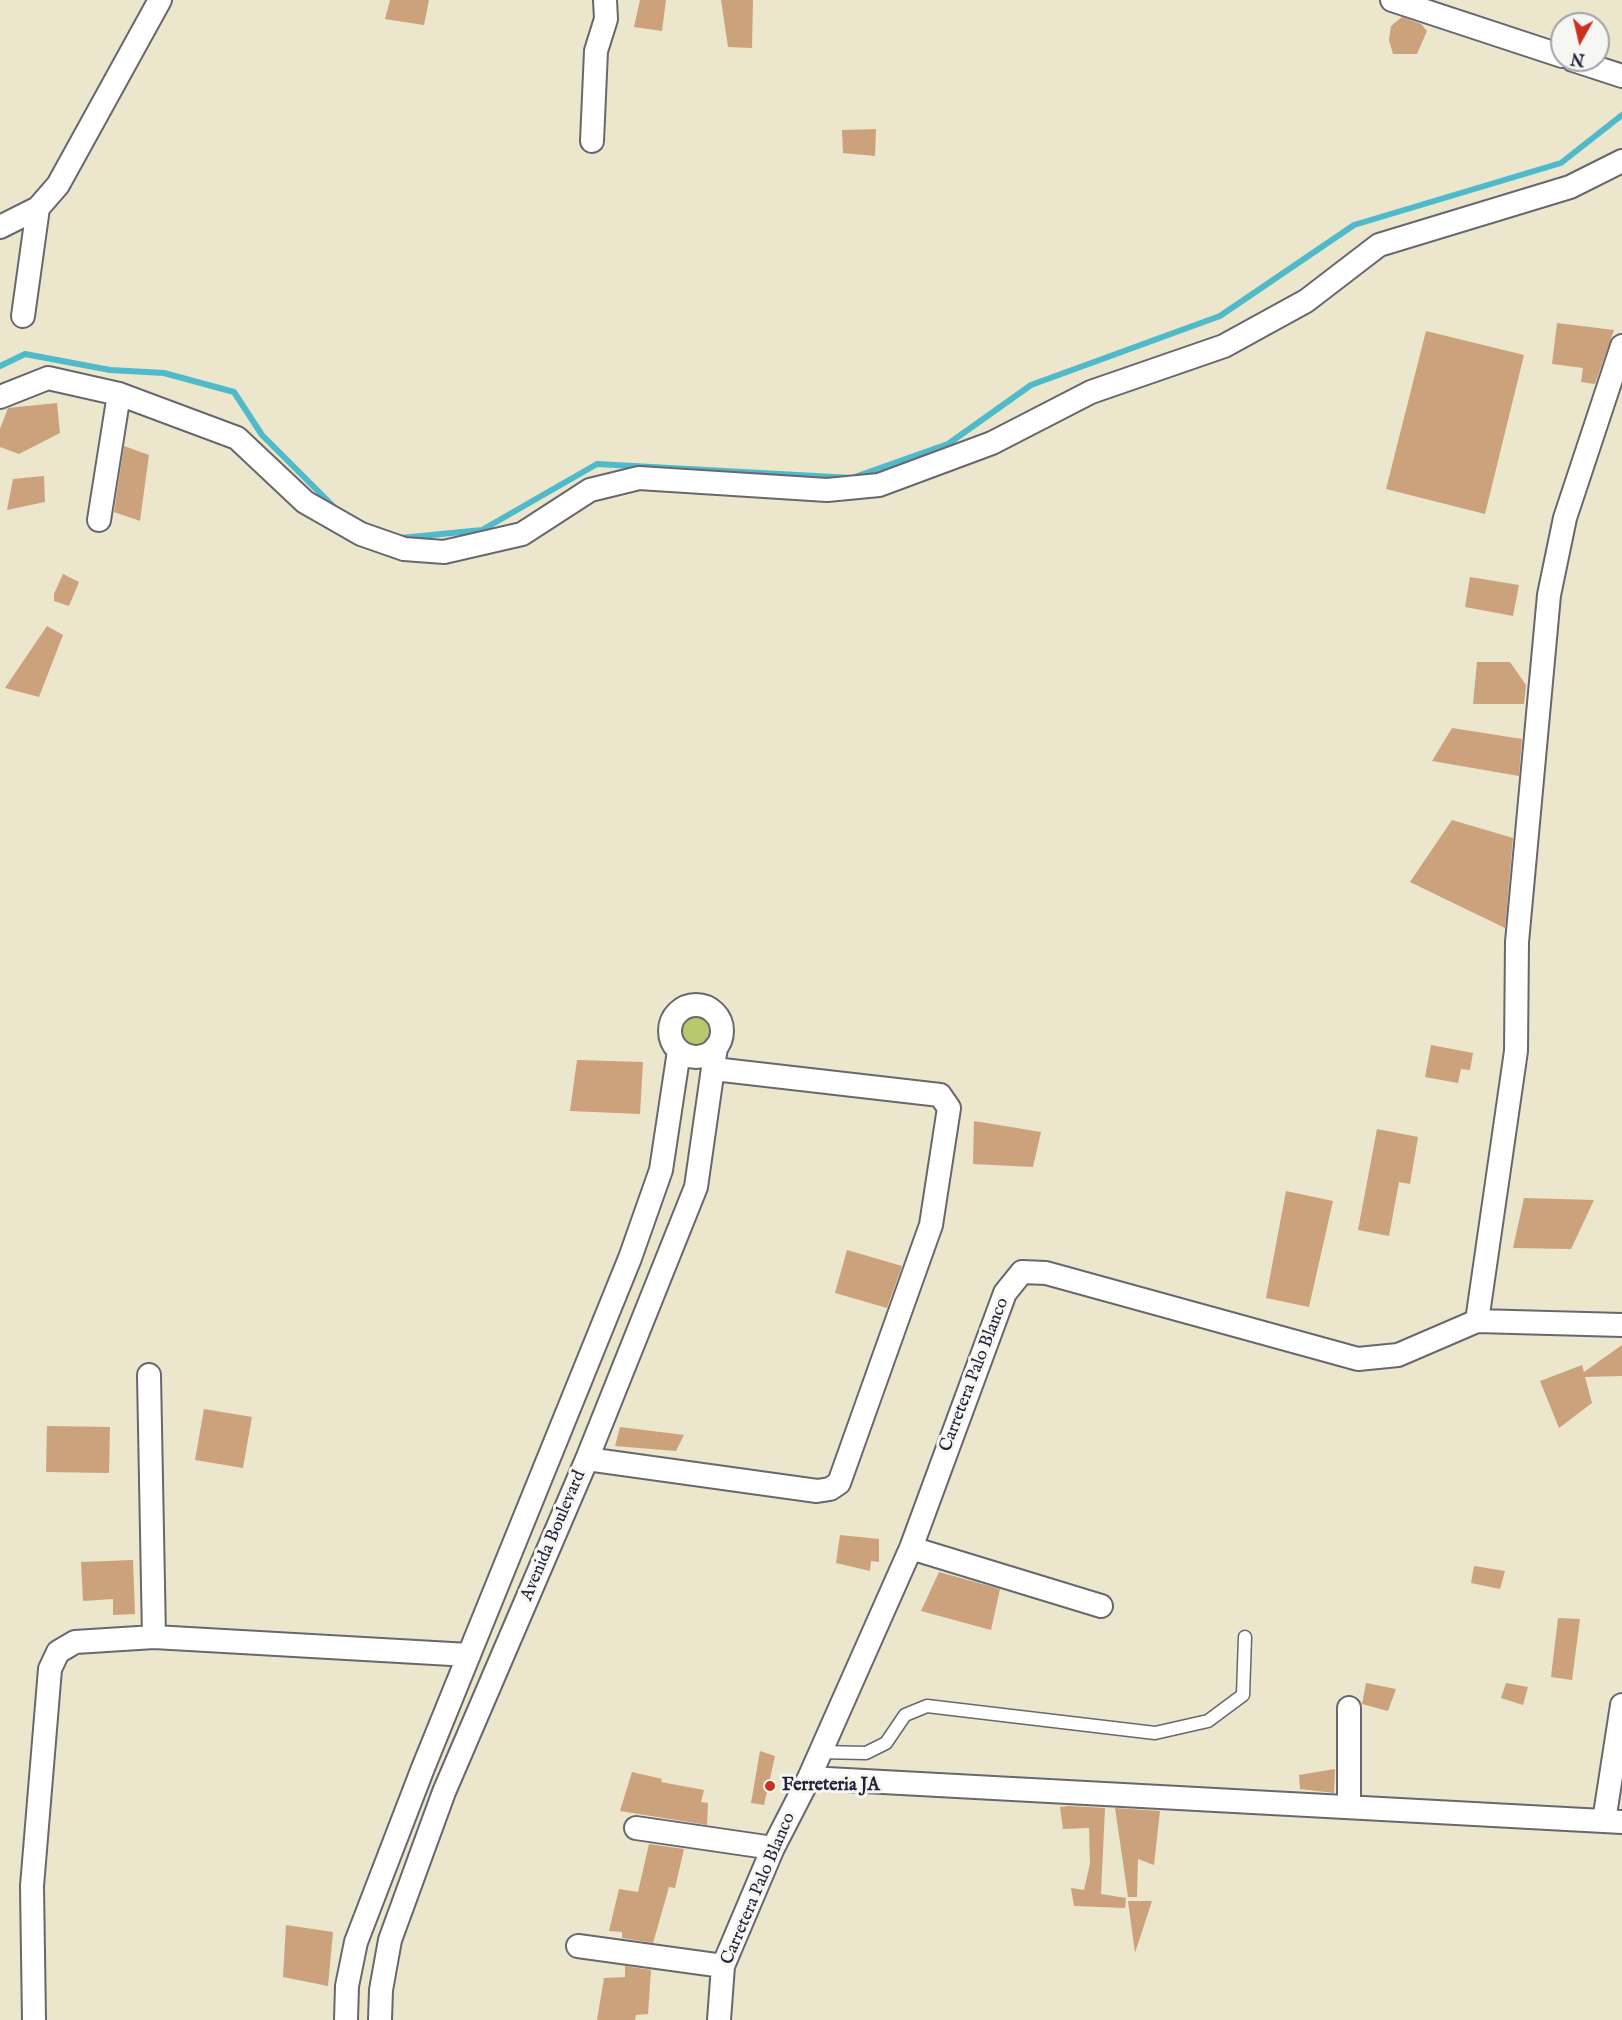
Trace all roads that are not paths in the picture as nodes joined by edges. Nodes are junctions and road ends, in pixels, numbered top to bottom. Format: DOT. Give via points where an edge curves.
graph roads {
  1 [pos="160,0"];
  2 [pos="605,0"];
  3 [pos="1392,0"];
  4 [pos="1550,52"];
  5 [pos="592,141"];
  6 [pos="1622,161"];
  7 [pos="38,208"];
  8 [pos="0,227"];
  9 [pos="23,316"];
  10 [pos="1622,346"];
  11 [pos="119,394"];
  12 [pos="0,397"];
  13 [pos="99,520"];
  14 [pos="679,1051"];
  15 [pos="715,1058"];
  16 [pos="1477,1321"];
  17 [pos="1622,1325"];
  18 [pos="149,1375"];
  19 [pos="587,1459"];
  20 [pos="911,1548"];
  21 [pos="1101,1606"];
  22 [pos="154,1637"];
  23 [pos="1245,1637"];
  24 [pos="469,1655"];
  25 [pos="1622,1705"];
  26 [pos="1349,1708"];
  27 [pos="819,1752"];
  28 [pos="808,1778"];
  29 [pos="1349,1806"];
  30 [pos="1613,1822"];
  31 [pos="636,1828"];
  32 [pos="773,1848"];
  33 [pos="578,1946"];
  34 [pos="723,1966"];
  35 [pos="34,2020"];
  36 [pos="346,2020"];
  37 [pos="380,2020"];
  38 [pos="719,2020"];
  1 -- 7 [label="street" via="58,184"];
  2 -- 5 [label="street" via="606,19 596,51"];
  3 -- 4 [label="street"];
  6 -- 11 [label="street" via="1570,187 1380,245 1306,301 1224,346 1091,392 992,442 879,485 827,490 639,478 590,490 522,534 444,552 405,549 361,534 305,502 237,438"];
  7 -- 8 [label="street"];
  7 -- 9 [label="street"];
  10 -- 16 [label="street" via="1565,518 1550,595 1517,942 1516,1051"];
  11 -- 12 [label="street" via="48,378"];
  11 -- 13 [label="street"];
  14 -- 15 [label="street"];
  14 -- 15 [label="street" via="670,1036 672,1019 693,1005 710,1009 716,1015 722,1031"];
  14 -- 24 [label="street, Avenida Boulevard" via="661,1170 630,1258"];
  15 -- 19 [label="street, Avenida Boulevard" via="696,1187"];
  15 -- 19 [label="street" via="940,1095 949,1108 931,1225 838,1483 830,1489 817,1491"];
  16 -- 17 [label="street, Carretera Palo Blanco"];
  16 -- 20 [label="street, Carretera Palo Blanco" via="1398,1355 1358,1359 1046,1273 1022,1272 1005,1293"];
  18 -- 22 [label="street"];
  19 -- 37 [label="street, Avenida Boulevard" via="444,1792 390,1940"];
  20 -- 21 [label="street"];
  20 -- 27 [label="street, Carretera Palo Blanco"];
  22 -- 24 [label="street"];
  22 -- 35 [label="street" via="75,1642 58,1652 50,1669 32,1886"];
  23 -- 27 [label="lane" via="1243,1695 1208,1721 1155,1733 927,1706 905,1715 886,1743 866,1753"];
  24 -- 36 [label="street, Avenida Boulevard" via="356,1942 347,1986"];
  25 -- 30 [label="street"];
  26 -- 29 [label="street"];
  27 -- 28 [label="street, Carretera Palo Blanco"];
  28 -- 29 [label="street"];
  28 -- 32 [label="street, Carretera Palo Blanco"];
  29 -- 30 [label="street"];
  31 -- 32 [label="street"];
  32 -- 34 [label="street, Carretera Palo Blanco"];
  33 -- 34 [label="street"];
  34 -- 38 [label="street, Carretera Palo Blanco"];
}
